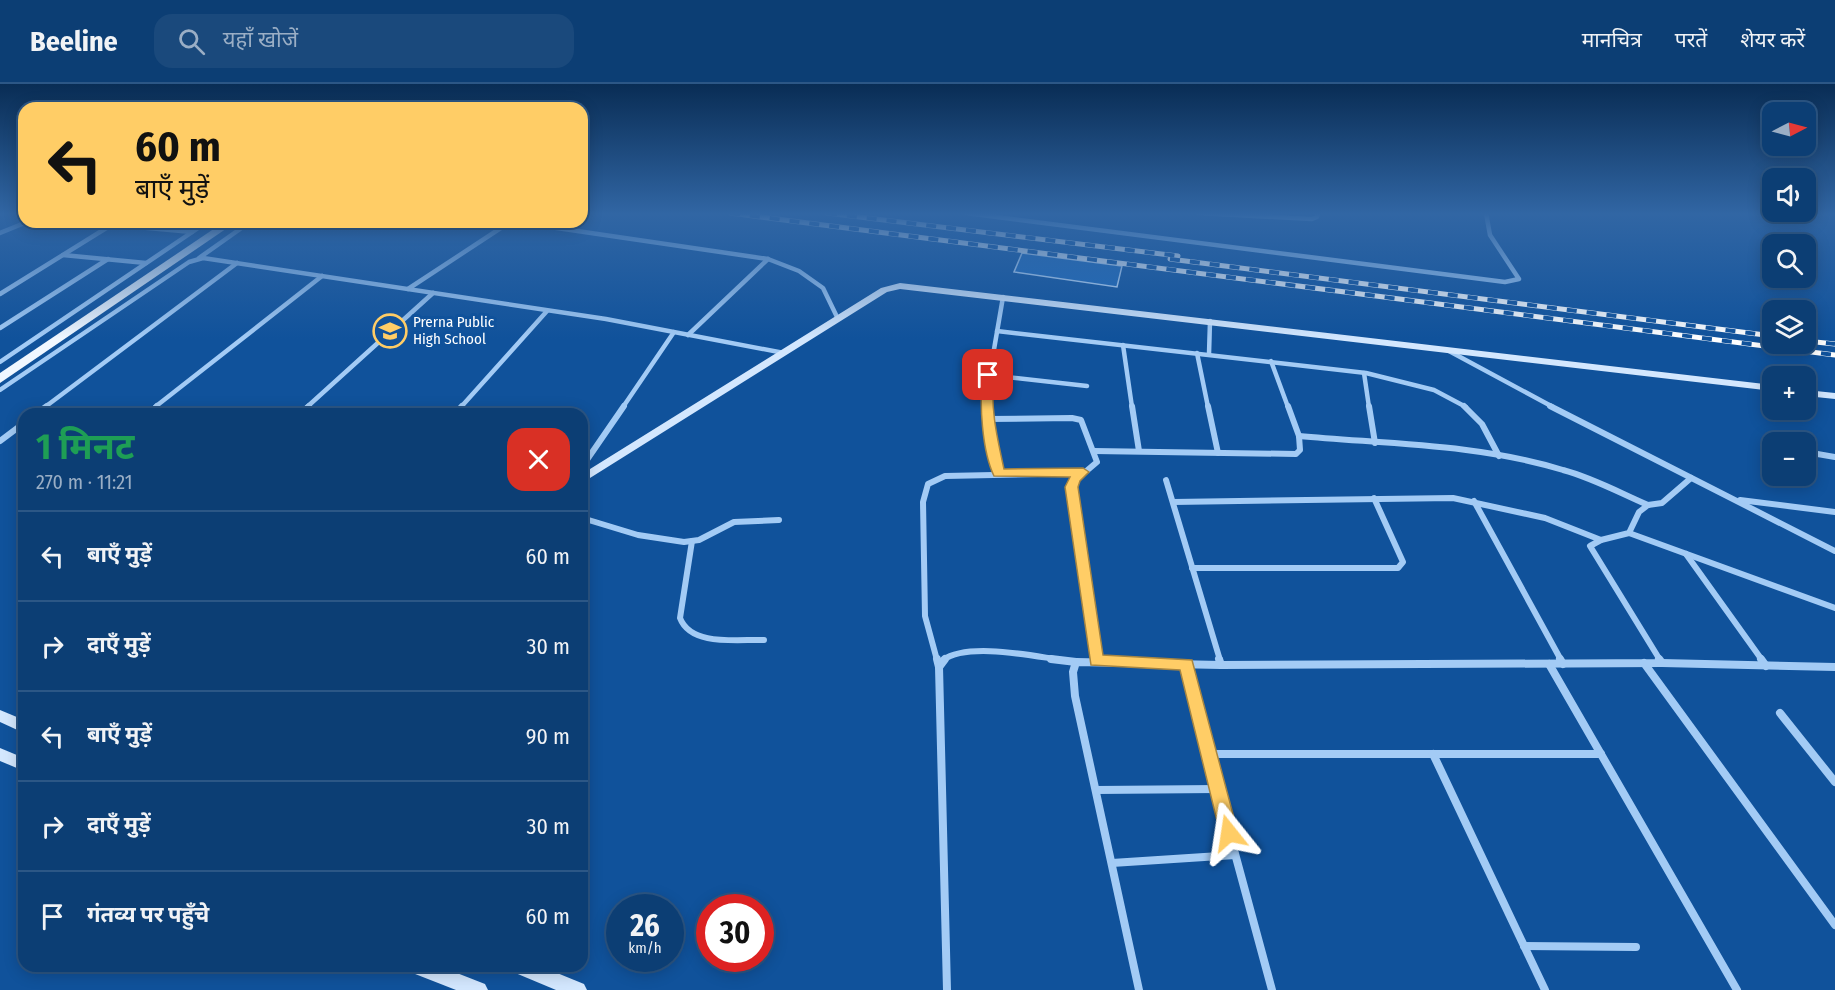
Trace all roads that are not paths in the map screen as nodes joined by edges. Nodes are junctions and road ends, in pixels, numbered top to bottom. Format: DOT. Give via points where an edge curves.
graph roads {
  1 [pos="63,255"];
  2 [pos="66,255"];
  3 [pos="158,255"];
  4 [pos="183,255"];
  5 [pos="203,255"];
  6 [pos="459,255"];
  7 [pos="743,255"];
  8 [pos="1296,255"];
  9 [pos="1504,255"];
  10 [pos="198,259"];
  11 [pos="768,259"];
  12 [pos="108,260"];
  13 [pos="146,263"];
  14 [pos="237,263"];
  15 [pos="322,276"];
  16 [pos="408,289"];
  17 [pos="433,293"];
  18 [pos="0,294"];
  19 [pos="1003,297"];
  20 [pos="547,311"];
  21 [pos="838,319"];
  22 [pos="1210,321"];
  23 [pos="0,328"];
  24 [pos="997,331"];
  25 [pos="674,332"];
  26 [pos="688,335"];
  27 [pos="1124,345"];
  28 [pos="1449,351"];
  29 [pos="1197,352"];
  30 [pos="784,353"];
  31 [pos="1209,354"];
  32 [pos="1271,361"];
  33 [pos="0,362"];
  34 [pos="1364,373"];
  35 [pos="988,375"];
  36 [pos="0,379"];
  37 [pos="1086,386"];
  38 [pos="1762,387"];
  39 [pos="0,390"];
  40 [pos="1816,394"];
  41 [pos="1835,396"];
  42 [pos="44,408"];
  43 [pos="154,408"];
  44 [pos="307,408"];
  45 [pos="459,408"];
  46 [pos="987,419"];
  47 [pos="18,428"];
  48 [pos="1299,436"];
  49 [pos="0,441"];
  50 [pos="1375,443"];
  51 [pos="1094,450"];
  52 [pos="1139,451"];
  53 [pos="1218,453"];
  54 [pos="1816,454"];
  55 [pos="1499,456"];
  56 [pos="588,458"];
  57 [pos="1835,458"];
  58 [pos="588,468"];
  59 [pos="598,469"];
  60 [pos="1083,472"];
  61 [pos="999,473"];
  62 [pos="588,475"];
  63 [pos="1691,478"];
  64 [pos="1166,480"];
  65 [pos="1374,498"];
  66 [pos="1736,500"];
  67 [pos="1474,501"];
  68 [pos="1173,502"];
  69 [pos="1648,505"];
  70 [pos="1835,512"];
  71 [pos="778,520"];
  72 [pos="588,521"];
  73 [pos="1629,533"];
  74 [pos="1601,540"];
  75 [pos="692,542"];
  76 [pos="1835,551"];
  77 [pos="1685,554"];
  78 [pos="1192,568"];
  79 [pos="1835,608"];
  80 [pos="764,640"];
  81 [pos="1097,661"];
  82 [pos="1076,662"];
  83 [pos="1644,663"];
  84 [pos="1662,663"];
  85 [pos="1187,664"];
  86 [pos="1549,664"];
  87 [pos="1563,664"];
  88 [pos="1221,665"];
  89 [pos="1766,666"];
  90 [pos="1835,667"];
  91 [pos="939,668"];
  92 [pos="1780,713"];
  93 [pos="0,716"];
  94 [pos="18,724"];
  95 [pos="0,754"];
  96 [pos="1208,754"];
  97 [pos="1433,754"];
  98 [pos="1601,754"];
  99 [pos="18,762"];
  100 [pos="1835,782"];
  101 [pos="1217,789"];
  102 [pos="1096,790"];
  103 [pos="1235,855"];
  104 [pos="1112,863"];
  105 [pos="1835,925"];
  106 [pos="1524,946"];
  107 [pos="1636,947"];
  108 [pos="432,972"];
  109 [pos="534,972"];
  110 [pos="478,990"];
  111 [pos="578,990"];
  112 [pos="947,990"];
  113 [pos="1139,990"];
  114 [pos="1272,990"];
  115 [pos="1545,990"];
  116 [pos="1737,990"];
  1 -- 18 [label="street"];
  2 -- 12 [label="street"];
  3 -- 13 [label="street"];
  4 -- 36 [label="main road"];
  5 -- 10 [label="street"];
  6 -- 16 [label="street"];
  7 -- 11 [label="street"];
  8 -- 9 [label="street" via="1505,282 1519,279"];
  10 -- 14 [label="street"];
  10 -- 39 [label="street"];
  11 -- 21 [label="street" via="799,271 823,288"];
  11 -- 26 [label="street"];
  12 -- 13 [label="street"];
  12 -- 23 [label="street"];
  13 -- 33 [label="street"];
  14 -- 15 [label="street"];
  14 -- 42 [label="street"];
  15 -- 16 [label="street"];
  15 -- 43 [label="street"];
  16 -- 17 [label="street"];
  17 -- 20 [label="street"];
  17 -- 44 [label="street"];
  19 -- 21 [label="street" via="900,286 884,291"];
  19 -- 22 [label="street"];
  19 -- 24 [label="street"];
  20 -- 25 [label="street"];
  20 -- 45 [label="street"];
  21 -- 30 [label="street"];
  22 -- 28 [label="street"];
  22 -- 31 [label="street"];
  24 -- 27 [label="street"];
  24 -- 35 [label="street"];
  25 -- 26 [label="street"];
  25 -- 56 [label="street"];
  26 -- 30 [label="street"];
  27 -- 29 [label="street"];
  27 -- 52 [label="street"];
  28 -- 38 [label="street"];
  28 -- 63 [label="street"];
  29 -- 31 [label="street"];
  29 -- 53 [label="street"];
  30 -- 59 [label="street"];
  31 -- 32 [label="street"];
  32 -- 34 [label="street"];
  32 -- 48 [label="street"];
  34 -- 50 [label="street"];
  34 -- 55 [label="street" via="1421,386 1456,401 1482,423"];
  35 -- 37 [label="street"];
  35 -- 46 [label="street"];
  40 -- 41 [label="street"];
  46 -- 51 [label="street" via="1081,420"];
  46 -- 61 [label="street"];
  47 -- 49 [label="street"];
  48 -- 50 [label="street"];
  48 -- 53 [label="street" via="1300,450 1296,454"];
  50 -- 55 [label="street"];
  51 -- 52 [label="street"];
  51 -- 60 [label="street" via="1097,462"];
  52 -- 53 [label="street"];
  54 -- 57 [label="street"];
  55 -- 69 [label="street" via="1567,471"];
  58 -- 59 [label="street"];
  59 -- 62 [label="street"];
  60 -- 61 [label="street"];
  60 -- 81 [label="street" via="1072,487"];
  61 -- 91 [label="street" via="945,476 931,479 925,486 926,616"];
  63 -- 66 [label="street"];
  63 -- 69 [label="street" via="1662,503"];
  64 -- 68 [label="street"];
  65 -- 67 [label="street"];
  65 -- 68 [label="street"];
  65 -- 78 [label="street" via="1403,562 1398,568"];
  66 -- 70 [label="street"];
  66 -- 76 [label="street"];
  67 -- 74 [label="street" via="1545,518"];
  67 -- 87 [label="street"];
  68 -- 78 [label="street"];
  69 -- 73 [label="street"];
  71 -- 75 [label="street" via="739,521"];
  72 -- 75 [label="street" via="632,534"];
  73 -- 74 [label="street"];
  73 -- 77 [label="street"];
  74 -- 84 [label="street" via="1590,546"];
  75 -- 80 [label="street" via="680,618 683,627 709,637"];
  77 -- 79 [label="street"];
  77 -- 89 [label="street"];
  78 -- 88 [label="street"];
  81 -- 82 [label="street"];
  81 -- 85 [label="street"];
  82 -- 91 [label="street" via="957,654 945,658"];
  82 -- 102 [label="street" via="1075,696"];
  83 -- 84 [label="street"];
  83 -- 87 [label="street"];
  83 -- 105 [label="street"];
  84 -- 89 [label="street"];
  85 -- 88 [label="street"];
  85 -- 96 [label="street"];
  86 -- 87 [label="street"];
  86 -- 88 [label="street"];
  86 -- 98 [label="street"];
  89 -- 90 [label="street"];
  91 -- 112 [label="street"];
  92 -- 100 [label="street"];
  93 -- 94 [label="street"];
  95 -- 99 [label="street"];
  96 -- 97 [label="street"];
  96 -- 101 [label="street"];
  97 -- 98 [label="street"];
  97 -- 106 [label="street"];
  98 -- 116 [label="street"];
  101 -- 102 [label="street"];
  101 -- 103 [label="street"];
  102 -- 104 [label="street"];
  103 -- 104 [label="street"];
  103 -- 114 [label="street"];
  104 -- 113 [label="street"];
  106 -- 107 [label="street"];
  106 -- 115 [label="street"];
  108 -- 110 [label="street"];
  109 -- 111 [label="street"];
}
